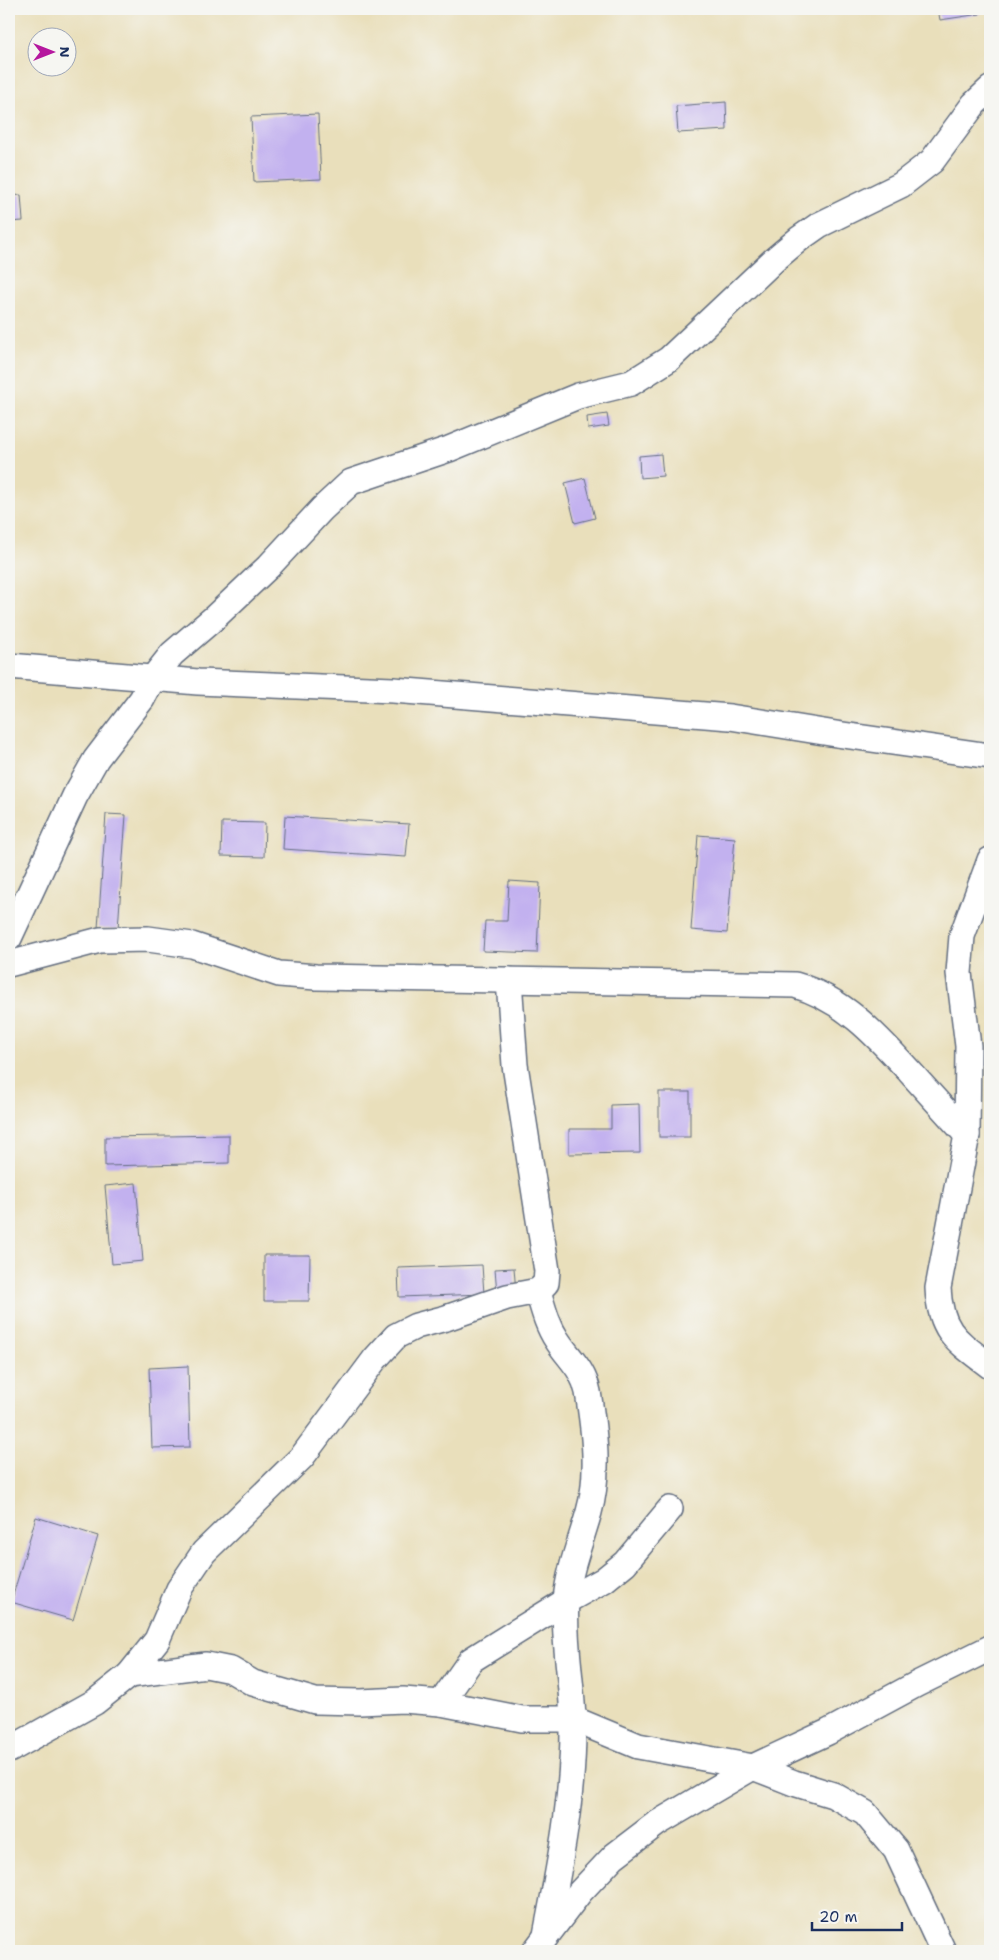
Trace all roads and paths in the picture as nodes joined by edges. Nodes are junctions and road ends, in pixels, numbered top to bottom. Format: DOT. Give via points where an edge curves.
graph roads {
  1 [pos="990,89"];
  2 [pos="9,666"];
  3 [pos="153,678"];
  4 [pos="990,756"];
  5 [pos="990,860"];
  6 [pos="9,938"];
  7 [pos="9,964"];
  8 [pos="509,980"];
  9 [pos="967,1135"];
  10 [pos="538,1291"];
  11 [pos="990,1366"];
  12 [pos="670,1509"];
  13 [pos="566,1601"];
  14 [pos="990,1648"];
  15 [pos="129,1675"];
  16 [pos="441,1702"];
  17 [pos="572,1719"];
  18 [pos="9,1750"];
  19 [pos="753,1766"];
  20 [pos="541,1943"];
  21 [pos="943,1951"];
  1 -- 3 [label="street" via="974,104 932,161 901,185 819,225 800,239 669,360 631,383 578,396 449,448 351,482 254,580 172,654"];
  2 -- 3 [label="street"];
  3 -- 4 [label="street" via="393,690 730,717"];
  3 -- 6 [label="street" via="142,698 96,759"];
  5 -- 9 [label="street" via="962,936 959,973 968,1046"];
  7 -- 8 [label="street" via="100,940 148,939 192,945 279,974"];
  8 -- 9 [label="street" via="796,986 815,991 872,1031"];
  8 -- 10 [label="street" via="515,1065 547,1271 546,1283"];
  9 -- 11 [label="street" via="938,1288 939,1307 946,1326 956,1339"];
  10 -- 13 [label="street" via="548,1325 582,1371 593,1436 595,1474 590,1510 570,1575"];
  10 -- 15 [label="street" via="507,1297 416,1326 396,1336 375,1358 302,1457 204,1552 179,1589 157,1640"];
  12 -- 13 [label="street" via="625,1563 604,1580"];
  13 -- 16 [label="street" via="471,1660"];
  13 -- 17 [label="street"];
  14 -- 19 [label="street" via="828,1732"];
  15 -- 16 [label="street" via="206,1665 231,1670 253,1683 315,1701"];
  15 -- 18 [label="street" via="95,1702"];
  16 -- 17 [label="street" via="522,1719"];
  17 -- 19 [label="street" via="638,1746"];
  17 -- 20 [label="street" via="568,1813"];
  19 -- 20 [label="street" via="656,1824 614,1856 580,1892"];
  19 -- 21 [label="street" via="833,1795 865,1813 896,1850"];
}
